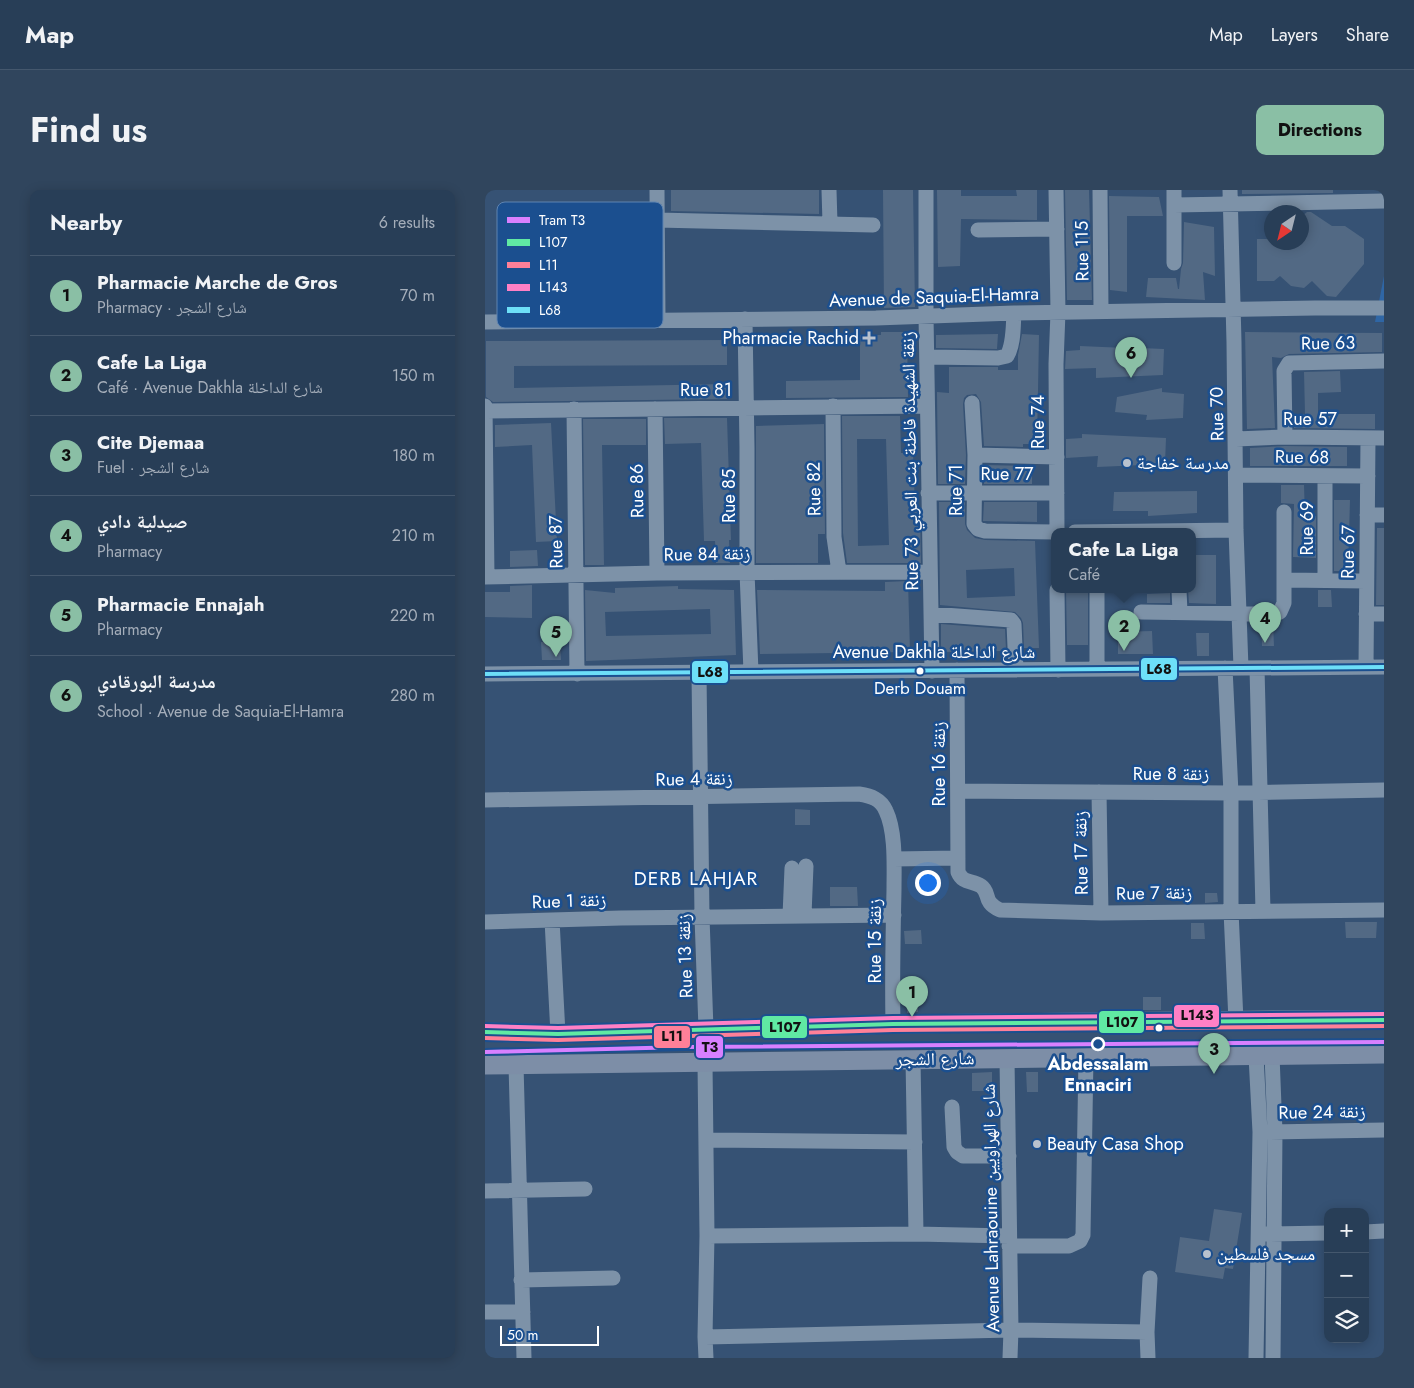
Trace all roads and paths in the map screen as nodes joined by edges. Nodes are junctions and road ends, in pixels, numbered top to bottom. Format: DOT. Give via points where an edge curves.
graph roads {
  1 [pos="829,190"];
  2 [pos="926,190"];
  3 [pos="1056,190"];
  4 [pos="1100,190"];
  5 [pos="1365,196"];
  6 [pos="1174,197"];
  7 [pos="1230,197"];
  8 [pos="1384,201"];
  9 [pos="663,220"];
  10 [pos="830,223"];
  11 [pos="873,225"];
  12 [pos="1057,229"];
  13 [pos="978,230"];
  14 [pos="1174,263"];
  15 [pos="1384,308"];
  16 [pos="1234,310"];
  17 [pos="1058,312"];
  18 [pos="1101,312"];
  19 [pos="1014,313"];
  20 [pos="926,316"];
  21 [pos="663,319"];
  22 [pos="745,319"];
  23 [pos="927,357"];
  24 [pos="1384,360"];
  25 [pos="972,403"];
  26 [pos="485,406"];
  27 [pos="833,406"];
  28 [pos="927,406"];
  29 [pos="655,409"];
  30 [pos="746,409"];
  31 [pos="574,410"];
  32 [pos="485,411"];
  33 [pos="1285,437"];
  34 [pos="1368,438"];
  35 [pos="1384,438"];
  36 [pos="1236,439"];
  37 [pos="975,454"];
  38 [pos="1057,457"];
  39 [pos="1236,475"];
  40 [pos="1325,476"];
  41 [pos="1368,476"];
  42 [pos="928,493"];
  43 [pos="975,493"];
  44 [pos="1057,493"];
  45 [pos="1284,512"];
  46 [pos="1367,515"];
  47 [pos="1384,515"];
  48 [pos="1056,528"];
  49 [pos="1236,530"];
  50 [pos="1196,531"];
  51 [pos="1051,532"];
  52 [pos="747,572"];
  53 [pos="839,572"];
  54 [pos="930,572"];
  55 [pos="657,573"];
  56 [pos="575,576"];
  57 [pos="486,577"];
  58 [pos="1285,580"];
  59 [pos="1325,580"];
  60 [pos="1366,581"];
  61 [pos="1057,593"];
  62 [pos="1097,593"];
  63 [pos="1179,593"];
  64 [pos="1141,612"];
  65 [pos="1180,612"];
  66 [pos="1238,612"];
  67 [pos="931,614"];
  68 [pos="1366,614"];
  69 [pos="1384,614"];
  70 [pos="1366,667"];
  71 [pos="1384,667"];
  72 [pos="1225,668"];
  73 [pos="1241,668"];
  74 [pos="1257,668"];
  75 [pos="1097,669"];
  76 [pos="957,670"];
  77 [pos="1016,670"];
  78 [pos="1058,670"];
  79 [pos="932,671"];
  80 [pos="751,672"];
  81 [pos="699,673"];
  82 [pos="485,674"];
  83 [pos="577,674"];
  84 [pos="1384,790"];
  85 [pos="958,791"];
  86 [pos="1099,792"];
  87 [pos="1260,792"];
  88 [pos="1231,793"];
  89 [pos="702,798"];
  90 [pos="485,800"];
  91 [pos="890,821"];
  92 [pos="958,858"];
  93 [pos="894,859"];
  94 [pos="799,867"];
  95 [pos="1384,910"];
  96 [pos="1231,911"];
  97 [pos="1263,911"];
  98 [pos="1101,913"];
  99 [pos="797,915"];
  100 [pos="893,915"];
  101 [pos="702,917"];
  102 [pos="551,920"];
  103 [pos="485,922"];
  104 [pos="1384,1020"];
  105 [pos="1236,1021"];
  106 [pos="893,1024"];
  107 [pos="706,1029"];
  108 [pos="485,1032"];
  109 [pos="558,1034"];
  110 [pos="1384,1054"];
  111 [pos="1264,1056"];
  112 [pos="1086,1057"];
  113 [pos="1007,1058"];
  114 [pos="913,1059"];
  115 [pos="705,1062"];
  116 [pos="485,1066"];
  117 [pos="516,1066"];
  118 [pos="952,1106"];
  119 [pos="1384,1130"];
  120 [pos="1267,1132"];
  121 [pos="706,1140"];
  122 [pos="915,1142"];
  123 [pos="1009,1156"];
  124 [pos="585,1189"];
  125 [pos="519,1190"];
  126 [pos="485,1191"];
  127 [pos="1384,1231"];
  128 [pos="1369,1232"];
  129 [pos="1324,1233"];
  130 [pos="916,1234"];
  131 [pos="1258,1234"];
  132 [pos="1275,1234"];
  133 [pos="707,1236"];
  134 [pos="1009,1241"];
  135 [pos="613,1278"];
  136 [pos="1150,1278"];
  137 [pos="521,1280"];
  138 [pos="485,1312"];
  139 [pos="523,1312"];
  140 [pos="1011,1330"];
  141 [pos="1147,1332"];
  142 [pos="705,1337"];
  143 [pos="523,1358"];
  144 [pos="705,1358"];
  145 [pos="1010,1358"];
  146 [pos="1148,1358"];
  147 [pos="1256,1358"];
  148 [pos="1273,1358"];
  1 -- 10 [label="street"];
  2 -- 20 [label="street, Rue 73 زنقة الشهيدة فاطنة بنت العربي"];
  3 -- 12 [label="street, Rue 74"];
  4 -- 18 [label="street, Rue 115"];
  5 -- 7 [label="street"];
  5 -- 8 [label="street"];
  6 -- 7 [label="street"];
  6 -- 14 [label="street"];
  7 -- 16 [label="street, Rue 70"];
  9 -- 10 [label="street"];
  10 -- 11 [label="street"];
  12 -- 13 [label="street"];
  12 -- 17 [label="street, Rue 74"];
  15 -- 16 [label="street, Avenue de Saquia-El-Hamra"];
  16 -- 18 [label="street, Avenue de Saquia-El-Hamra"];
  16 -- 36 [label="street, Rue 70"];
  17 -- 18 [label="street, Avenue de Saquia-El-Hamra"];
  17 -- 19 [label="street, Avenue de Saquia-El-Hamra"];
  17 -- 38 [label="street, Rue 74"];
  19 -- 20 [label="street, Avenue de Saquia-El-Hamra"];
  19 -- 23 [label="street" via="1012,343 1007,356"];
  20 -- 22 [label="street, Avenue de Saquia-El-Hamra"];
  20 -- 23 [label="street, Rue 73 زنقة الشهيدة فاطنة بنت العربي"];
  21 -- 22 [label="street, Avenue de Saquia-El-Hamra"];
  22 -- 30 [label="street, Rue 85"];
  23 -- 28 [label="street, Rue 73 زنقة الشهيدة فاطنة بنت العربي"];
  24 -- 33 [label="street, Rue 63" via="1289,363 1284,371"];
  25 -- 37 [label="street, Rue 71"];
  26 -- 32 [label="street"];
  27 -- 28 [label="street, Rue 81"];
  27 -- 30 [label="street, Rue 81"];
  27 -- 53 [label="street, Rue 82" via="834,537"];
  28 -- 42 [label="street, Rue 73 زنقة الشهيدة فاطنة بنت العربي"];
  29 -- 30 [label="street, Rue 81"];
  29 -- 31 [label="street, Rue 81"];
  29 -- 55 [label="street, Rue 86"];
  30 -- 52 [label="street, Rue 85"];
  31 -- 32 [label="street, Rue 81"];
  31 -- 56 [label="street, Rue 87"];
  32 -- 57 [label="street"];
  33 -- 34 [label="street, Rue 57"];
  33 -- 36 [label="street, Rue 57"];
  34 -- 35 [label="street, Rue 57"];
  34 -- 41 [label="street, Rue 67"];
  36 -- 39 [label="street, Rue 70"];
  37 -- 38 [label="street"];
  37 -- 43 [label="street, Rue 71"];
  38 -- 44 [label="street, Rue 74"];
  39 -- 40 [label="street, Rue 68"];
  39 -- 49 [label="street, Rue 70"];
  40 -- 41 [label="street, Rue 68"];
  40 -- 59 [label="street, Rue 69"];
  41 -- 46 [label="street, Rue 67"];
  42 -- 43 [label="street, Rue 77"];
  42 -- 54 [label="street, Rue 73 زنقة الشهيدة فاطنة بنت العربي"];
  43 -- 44 [label="street, Rue 77"];
  43 -- 51 [label="street, Rue 71" via="973,518 978,529"];
  44 -- 48 [label="street, Rue 74"];
  45 -- 58 [label="street"];
  46 -- 47 [label="street"];
  46 -- 60 [label="street, Rue 67"];
  49 -- 50 [label="street"];
  49 -- 66 [label="street, Rue 70"];
  52 -- 53 [label="street, Rue 84 زنقة"];
  52 -- 55 [label="street, Rue 84 زنقة"];
  52 -- 80 [label="street, Rue 85"];
  53 -- 54 [label="street, Rue 84 زنقة"];
  54 -- 67 [label="street, Rue 73 زنقة الشهيدة فاطنة بنت العربي"];
  55 -- 56 [label="street, Rue 84 زنقة"];
  56 -- 57 [label="street, Rue 84 زنقة"];
  56 -- 83 [label="street, Rue 87"];
  58 -- 59 [label="street, Rue 69"];
  58 -- 66 [label="street" via="1284,603 1280,612"];
  59 -- 60 [label="street, Rue 69"];
  60 -- 68 [label="street, Rue 67"];
  61 -- 78 [label="street"];
  62 -- 75 [label="street"];
  63 -- 65 [label="street"];
  64 -- 65 [label="street"];
  65 -- 66 [label="street"];
  66 -- 73 [label="street, Rue 70"];
  67 -- 77 [label="street" via="1011,620"];
  67 -- 79 [label="street, Rue 73 زنقة الشهيدة فاطنة بنت العربي"];
  68 -- 69 [label="street"];
  68 -- 70 [label="street, Rue 67"];
  70 -- 71 [label="street, Avenue Dakhla شارع الداخلة"];
  70 -- 74 [label="street, Avenue Dakhla شارع الداخلة"];
  72 -- 73 [label="street, Avenue Dakhla شارع الداخلة"];
  72 -- 75 [label="street, Avenue Dakhla شارع الداخلة"];
  72 -- 88 [label="street"];
  73 -- 74 [label="street, Avenue Dakhla شارع الداخلة"];
  74 -- 87 [label="street"];
  75 -- 78 [label="street, Avenue Dakhla شارع الداخلة"];
  76 -- 77 [label="street, Avenue Dakhla شارع الداخلة"];
  76 -- 79 [label="street, Avenue Dakhla شارع الداخلة"];
  76 -- 85 [label="street, Rue 16 زنقة"];
  77 -- 78 [label="street, Avenue Dakhla شارع الداخلة"];
  79 -- 80 [label="street, Avenue Dakhla شارع الداخلة"];
  80 -- 81 [label="street, Avenue Dakhla شارع الداخلة"];
  81 -- 83 [label="street, Avenue Dakhla شارع الداخلة"];
  81 -- 89 [label="street, Rue 13 زنقة"];
  82 -- 83 [label="street, Avenue Dakhla شارع الداخلة"];
  84 -- 87 [label="street, Rue 8 زنقة"];
  85 -- 86 [label="street, Rue 8 زنقة"];
  85 -- 92 [label="street, Rue 16 زنقة"];
  86 -- 88 [label="street, Rue 8 زنقة"];
  86 -- 98 [label="street, Rue 17 زنقة"];
  87 -- 88 [label="street, Rue 8 زنقة"];
  87 -- 97 [label="street"];
  88 -- 96 [label="street"];
  89 -- 90 [label="street, Rue 4 زنقة"];
  89 -- 91 [label="street, Rue 4 زنقة" via="859,794 879,801"];
  89 -- 101 [label="street, Rue 13 زنقة"];
  91 -- 93 [label="street, Rue 15 زنقة"];
  92 -- 93 [label="street"];
  92 -- 98 [label="street, Rue 7 زنقة" via="960,877 980,885 988,901 1000,910"];
  93 -- 100 [label="street, Rue 15 زنقة"];
  94 -- 99 [label="street"];
  95 -- 97 [label="street, Rue 7 زنقة"];
  96 -- 97 [label="street, Rue 7 زنقة"];
  96 -- 98 [label="street, Rue 7 زنقة"];
  96 -- 105 [label="street"];
  99 -- 100 [label="street, Rue 1 زنقة"];
  99 -- 101 [label="street, Rue 1 زنقة"];
  100 -- 106 [label="street, Rue 15 زنقة"];
  101 -- 102 [label="street, Rue 1 زنقة"];
  101 -- 107 [label="street, Rue 13 زنقة"];
  102 -- 103 [label="street, Rue 1 زنقة"];
  102 -- 109 [label="street"];
  104 -- 105 [label="main road, شارع الشجر"];
  105 -- 106 [label="main road, شارع الشجر"];
  106 -- 107 [label="main road, شارع الشجر"];
  107 -- 109 [label="main road, شارع الشجر"];
  108 -- 109 [label="main road, شارع الشجر"];
  110 -- 111 [label="main road, شارع الشجر"];
  111 -- 112 [label="main road, شارع الشجر"];
  111 -- 120 [label="street"];
  112 -- 113 [label="main road, شارع الشجر"];
  112 -- 134 [label="street" via="1083,1235 1075,1245 1069,1246"];
  113 -- 114 [label="main road, شارع الشجر"];
  113 -- 123 [label="street, Avenue Lahraouine شارع الهراويين"];
  114 -- 115 [label="main road, شارع الشجر"];
  114 -- 122 [label="street"];
  115 -- 117 [label="main road, شارع الشجر"];
  115 -- 121 [label="street"];
  116 -- 117 [label="main road, شارع الشجر"];
  117 -- 125 [label="street"];
  118 -- 123 [label="street" via="957,1152 963,1156"];
  119 -- 120 [label="street, Rue 24 زنقة"];
  120 -- 131 [label="street"];
  120 -- 132 [label="street"];
  121 -- 122 [label="street"];
  121 -- 133 [label="street"];
  122 -- 130 [label="street"];
  123 -- 134 [label="street, Avenue Lahraouine شارع الهراويين"];
  124 -- 125 [label="street"];
  125 -- 126 [label="street"];
  125 -- 137 [label="street"];
  127 -- 128 [label="street"];
  129 -- 132 [label="street"];
  130 -- 133 [label="street"];
  130 -- 134 [label="street"];
  131 -- 132 [label="street"];
  131 -- 147 [label="street"];
  132 -- 148 [label="street"];
  133 -- 142 [label="street"];
  134 -- 140 [label="street, Avenue Lahraouine شارع الهراويين"];
  135 -- 137 [label="street"];
  136 -- 141 [label="street"];
  137 -- 139 [label="street"];
  138 -- 139 [label="street"];
  139 -- 143 [label="street"];
  140 -- 141 [label="street"];
  140 -- 142 [label="street"];
  140 -- 145 [label="street, Avenue Lahraouine شارع الهراويين"];
  141 -- 146 [label="street"];
  142 -- 144 [label="street"];
}
